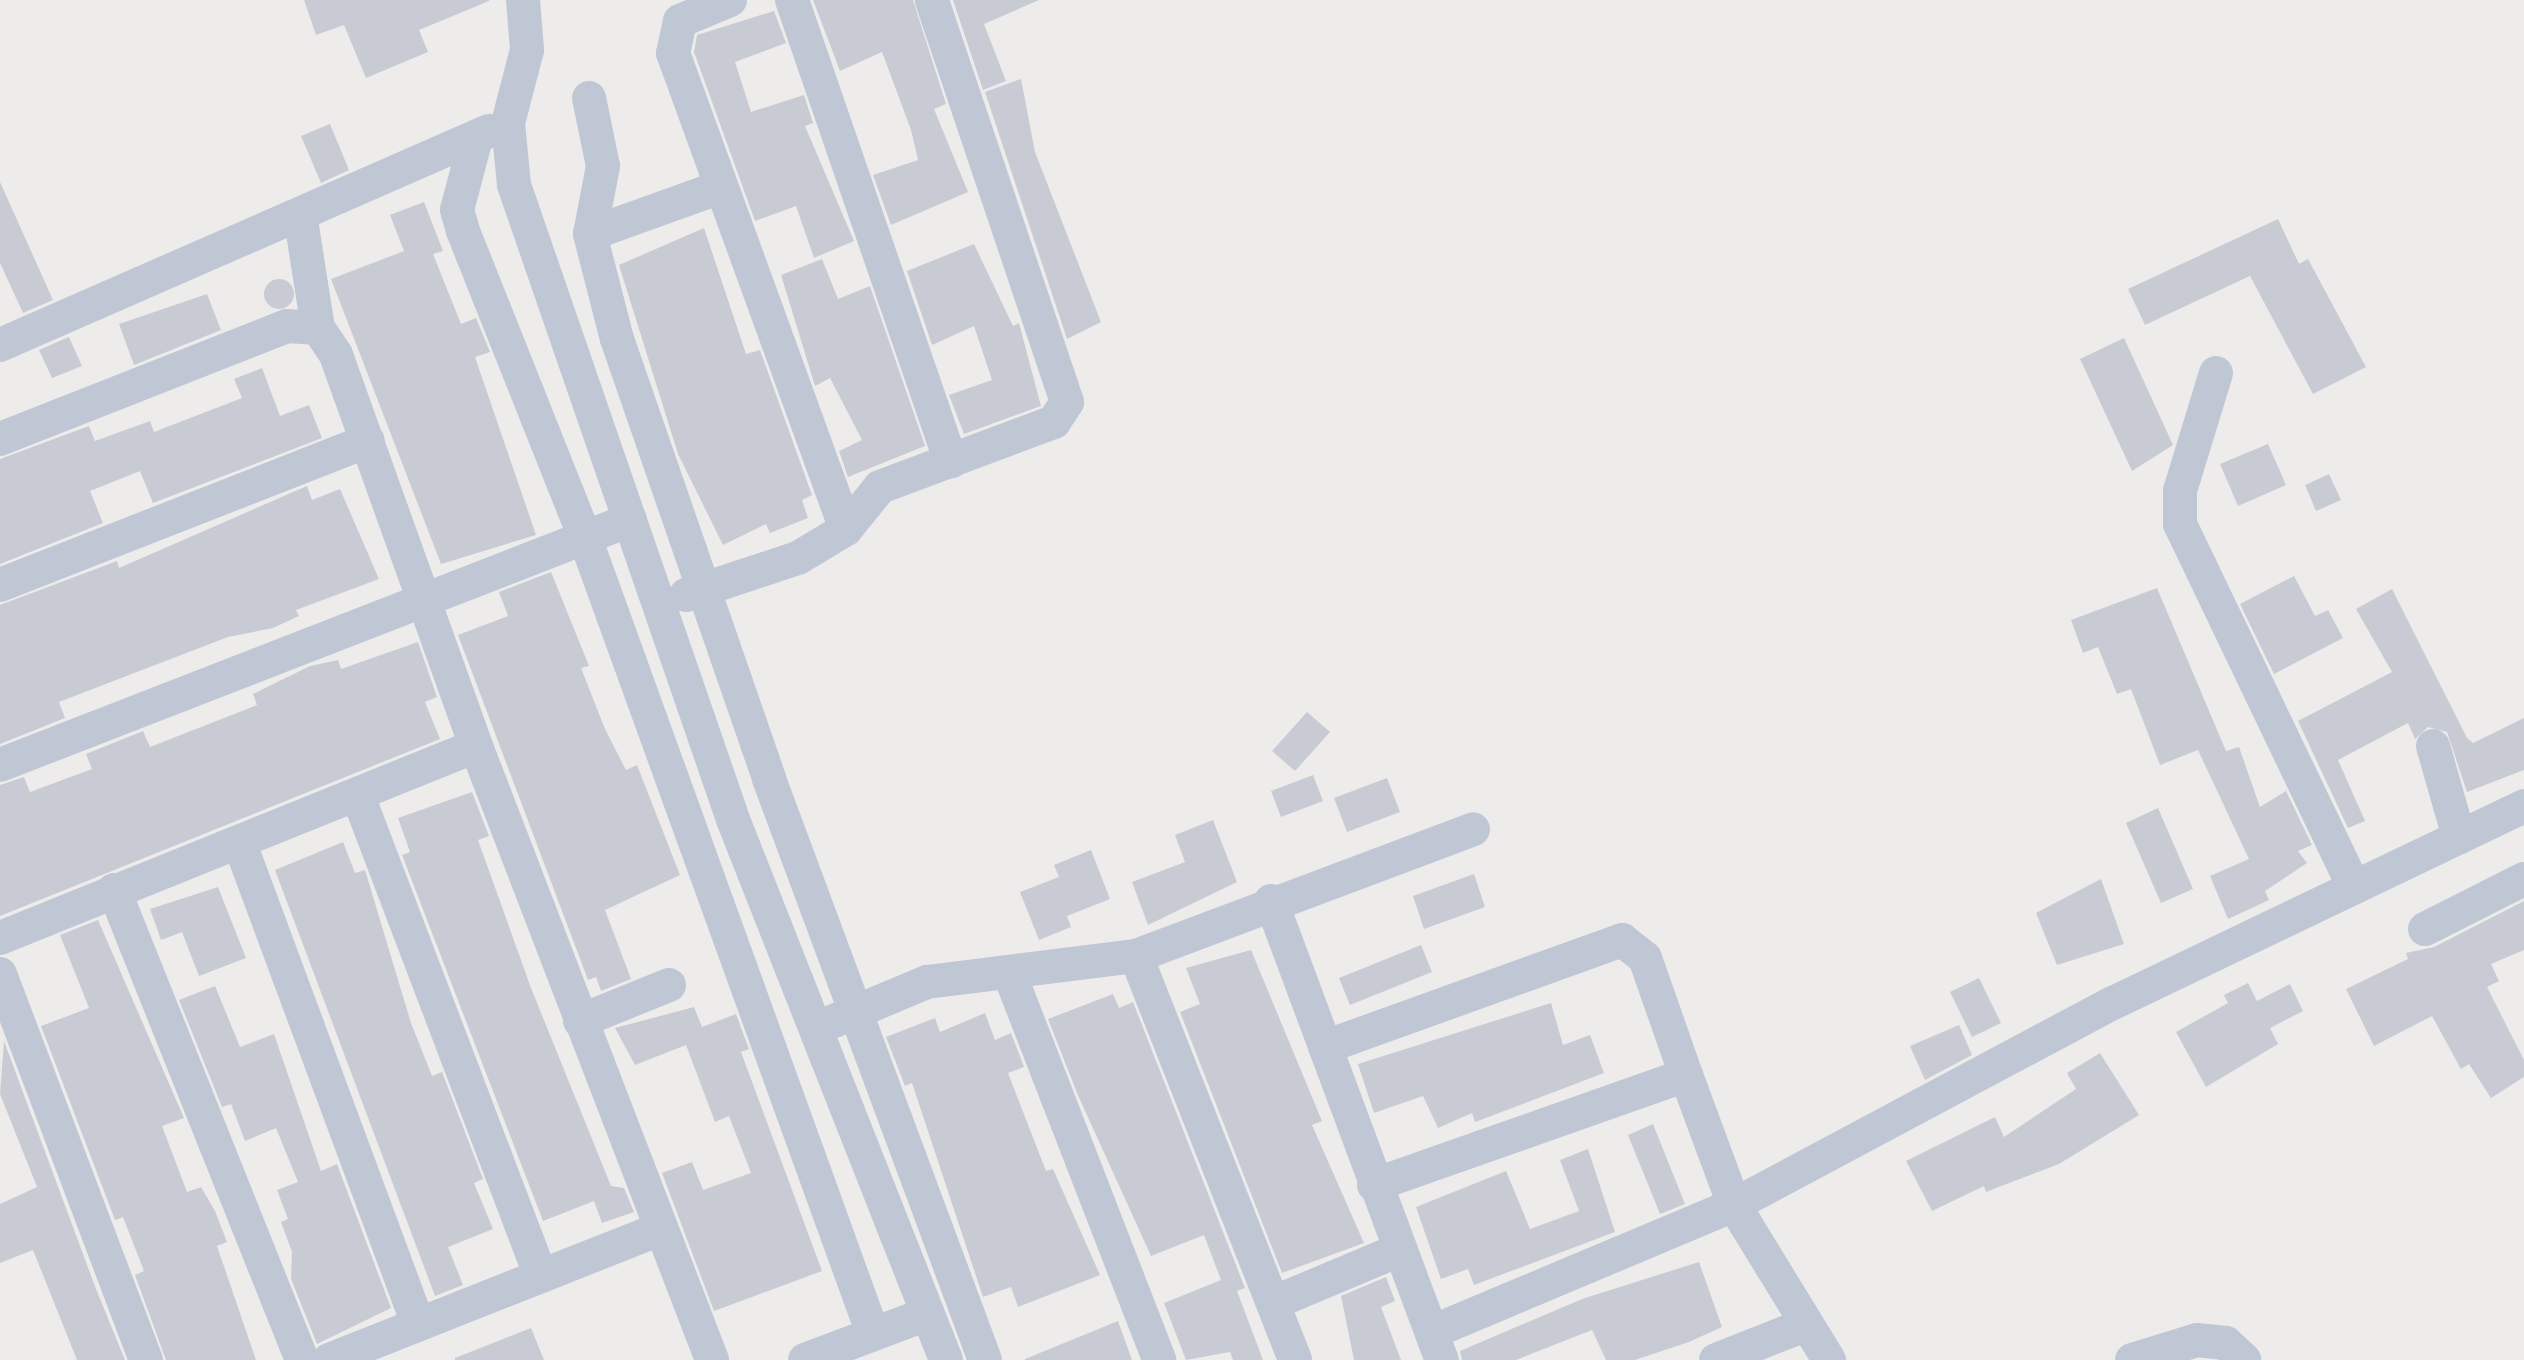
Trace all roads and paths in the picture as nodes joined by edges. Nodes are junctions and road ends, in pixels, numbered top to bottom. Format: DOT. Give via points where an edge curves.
graph roads {
  1 [pos="523,0"];
  2 [pos="730,0"];
  3 [pos="792,0"];
  4 [pos="932,0"];
  5 [pos="589,98"];
  6 [pos="508,123"];
  7 [pos="476,138"];
  8 [pos="718,188"];
  9 [pos="301,220"];
  10 [pos="590,234"];
  11 [pos="318,328"];
  12 [pos="0,345"];
  13 [pos="2216,373"];
  14 [pos="0,439"];
  15 [pos="368,441"];
  16 [pos="951,461"];
  17 [pos="661,464"];
  18 [pos="617,482"];
  19 [pos="630,520"];
  20 [pos="846,529"];
  21 [pos="585,538"];
  22 [pos="0,585"];
  23 [pos="705,589"];
  24 [pos="427,601"];
  25 [pos="663,603"];
  26 [pos="476,746"];
  27 [pos="2433,746"];
  28 [pos="0,765"];
  29 [pos="358,796"];
  30 [pos="2524,806"];
  31 [pos="1473,829"];
  32 [pos="2459,837"];
  33 [pos="240,844"];
  34 [pos="2524,879"];
  35 [pos="2354,887"];
  36 [pos="114,890"];
  37 [pos="1271,901"];
  38 [pos="2425,929"];
  39 [pos="0,938"];
  40 [pos="1136,956"];
  41 [pos="0,974"];
  42 [pos="1010,975"];
  43 [pos="669,985"];
  44 [pos="801,993"];
  45 [pos="754,1011"];
  46 [pos="853,1012"];
  47 [pos="580,1021"];
  48 [pos="816,1029"];
  49 [pos="1325,1047"];
  50 [pos="1686,1075"];
  51 [pos="1374,1185"];
  52 [pos="1734,1205"];
  53 [pos="660,1229"];
  54 [pos="1399,1250"];
  55 [pos="947,1263"];
  56 [pos="540,1274"];
  57 [pos="913,1277"];
  58 [pos="1273,1303"];
  59 [pos="927,1314"];
  60 [pos="418,1324"];
  61 [pos="1805,1325"];
  62 [pos="873,1334"];
  63 [pos="1439,1353"];
  64 [pos="146,1360"];
  65 [pos="302,1360"];
  66 [pos="329,1360"];
  67 [pos="712,1360"];
  68 [pos="805,1360"];
  69 [pos="946,1360"];
  70 [pos="985,1360"];
  71 [pos="1159,1360"];
  72 [pos="1295,1360"];
  73 [pos="1716,1360"];
  74 [pos="1829,1360"];
  75 [pos="2132,1360"];
  76 [pos="2244,1360"];
  1 -- 6 [label="street" via="527,50"];
  2 -- 8 [label="street" via="680,21 671,36"];
  3 -- 16 [label="street"];
  4 -- 16 [label="street" via="1067,402 1054,422"];
  5 -- 10 [label="street" via="603,166"];
  6 -- 7 [label="street"];
  6 -- 18 [label="street" via="514,185"];
  7 -- 9 [label="street"];
  7 -- 21 [label="street" via="457,210"];
  8 -- 10 [label="street"];
  8 -- 20 [label="street"];
  9 -- 11 [label="street"];
  9 -- 12 [label="street"];
  10 -- 17 [label="street"];
  11 -- 14 [label="street" via="287,326"];
  11 -- 15 [label="street" via="336,355"];
  13 -- 35 [label="street" via="2180,491 2180,524"];
  15 -- 22 [label="street"];
  15 -- 24 [label="street"];
  16 -- 20 [label="street" via="880,487"];
  17 -- 18 [label="street"];
  17 -- 23 [label="street"];
  18 -- 19 [label="street"];
  19 -- 21 [label="street"];
  19 -- 25 [label="street"];
  20 -- 23 [label="street" via="798,558"];
  21 -- 24 [label="street"];
  21 -- 45 [label="street"];
  23 -- 25 [label="street"];
  23 -- 46 [label="street"];
  24 -- 26 [label="street"];
  24 -- 28 [label="street"];
  25 -- 44 [label="street" via="734,822"];
  26 -- 29 [label="street"];
  26 -- 47 [label="street"];
  27 -- 32 [label="street"];
  29 -- 33 [label="street"];
  29 -- 56 [label="street"];
  30 -- 32 [label="street"];
  31 -- 37 [label="street"];
  32 -- 35 [label="street"];
  33 -- 36 [label="street"];
  33 -- 60 [label="street"];
  34 -- 38 [label="street"];
  35 -- 52 [label="street" via="2113,1003"];
  36 -- 39 [label="street"];
  36 -- 65 [label="street"];
  37 -- 40 [label="street"];
  37 -- 49 [label="street"];
  40 -- 42 [label="street"];
  40 -- 58 [label="street"];
  41 -- 64 [label="street"];
  42 -- 46 [label="street" via="927,982"];
  42 -- 71 [label="street"];
  43 -- 47 [label="street"];
  44 -- 45 [label="street"];
  44 -- 48 [label="street"];
  45 -- 62 [label="street"];
  46 -- 48 [label="street"];
  46 -- 55 [label="street"];
  47 -- 53 [label="street"];
  48 -- 57 [label="street"];
  49 -- 50 [label="street" via="1622,940 1645,958"];
  49 -- 51 [label="street"];
  50 -- 51 [label="street"];
  50 -- 52 [label="street"];
  51 -- 54 [label="street"];
  52 -- 61 [label="street"];
  52 -- 63 [label="street"];
  53 -- 56 [label="street"];
  53 -- 67 [label="street"];
  54 -- 58 [label="street"];
  54 -- 63 [label="street"];
  55 -- 57 [label="street"];
  55 -- 70 [label="street"];
  56 -- 60 [label="street"];
  57 -- 59 [label="street"];
  58 -- 72 [label="street"];
  59 -- 62 [label="street"];
  59 -- 69 [label="street"];
  60 -- 66 [label="street"];
  61 -- 73 [label="street"];
  61 -- 74 [label="street"];
  62 -- 68 [label="street"];
  75 -- 76 [label="street" via="2197,1340 2226,1343"];
}
